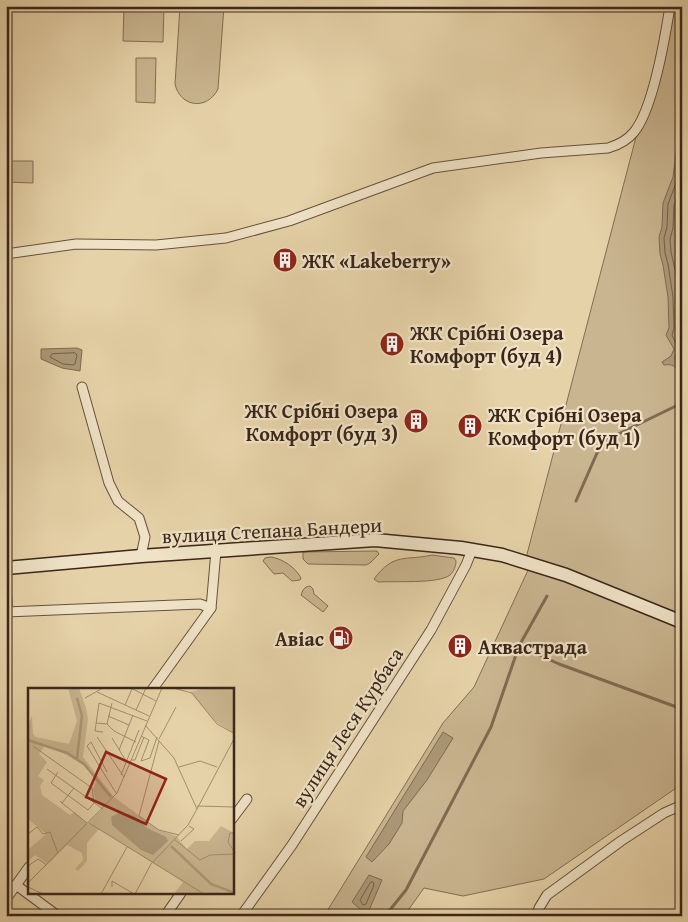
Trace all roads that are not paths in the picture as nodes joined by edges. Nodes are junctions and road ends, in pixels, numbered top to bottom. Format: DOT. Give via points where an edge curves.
graph roads {
  1 [pos="670,6"];
  2 [pos="6,254"];
  3 [pos="82,388"];
  4 [pos="472,550"];
  5 [pos="216,551"];
  6 [pos="141,556"];
  7 [pos="6,568"];
  8 [pos="6,585"];
  9 [pos="211,608"];
  10 [pos="7,613"];
  11 [pos="682,622"];
  12 [pos="153,688"];
  13 [pos="246,799"];
  14 [pos="682,805"];
  15 [pos="234,816"];
  16 [pos="28,868"];
  17 [pos="16,885"];
  18 [pos="28,894"];
  19 [pos="28,894"];
  20 [pos="180,894"];
  21 [pos="6,899"];
  22 [pos="58,916"];
  23 [pos="165,916"];
  24 [pos="241,916"];
  25 [pos="537,916"];
  1 -- 2 [label="street" via="656,74 640,125 617,145 433,168 289,221 226,238 156,245 76,244"];
  3 -- 6 [label="street" via="109,483 118,501 139,518 145,537"];
  4 -- 5 [label="main road, вулиця Степана Бандери" via="375,540"];
  4 -- 11 [label="main road, вулиця Степана Бандери" via="566,575"];
  4 -- 24 [label="street, вулиця Леся Курбаса" via="431,630 292,845"];
  5 -- 6 [label="main road, вулиця Степана Бандери"];
  5 -- 9 [label="street"];
  6 -- 7 [label="main road, вулиця Степана Бандери"];
  8 -- 10 [label="street"];
  9 -- 10 [label="street" via="200,604"];
  9 -- 12 [label="street"];
  13 -- 15 [label="street"];
  14 -- 25 [label="street" via="621,841 547,895"];
  16 -- 17 [label="street"];
  17 -- 19 [label="street"];
  17 -- 21 [label="street"];
  18 -- 22 [label="street"];
  20 -- 23 [label="street"];
}
